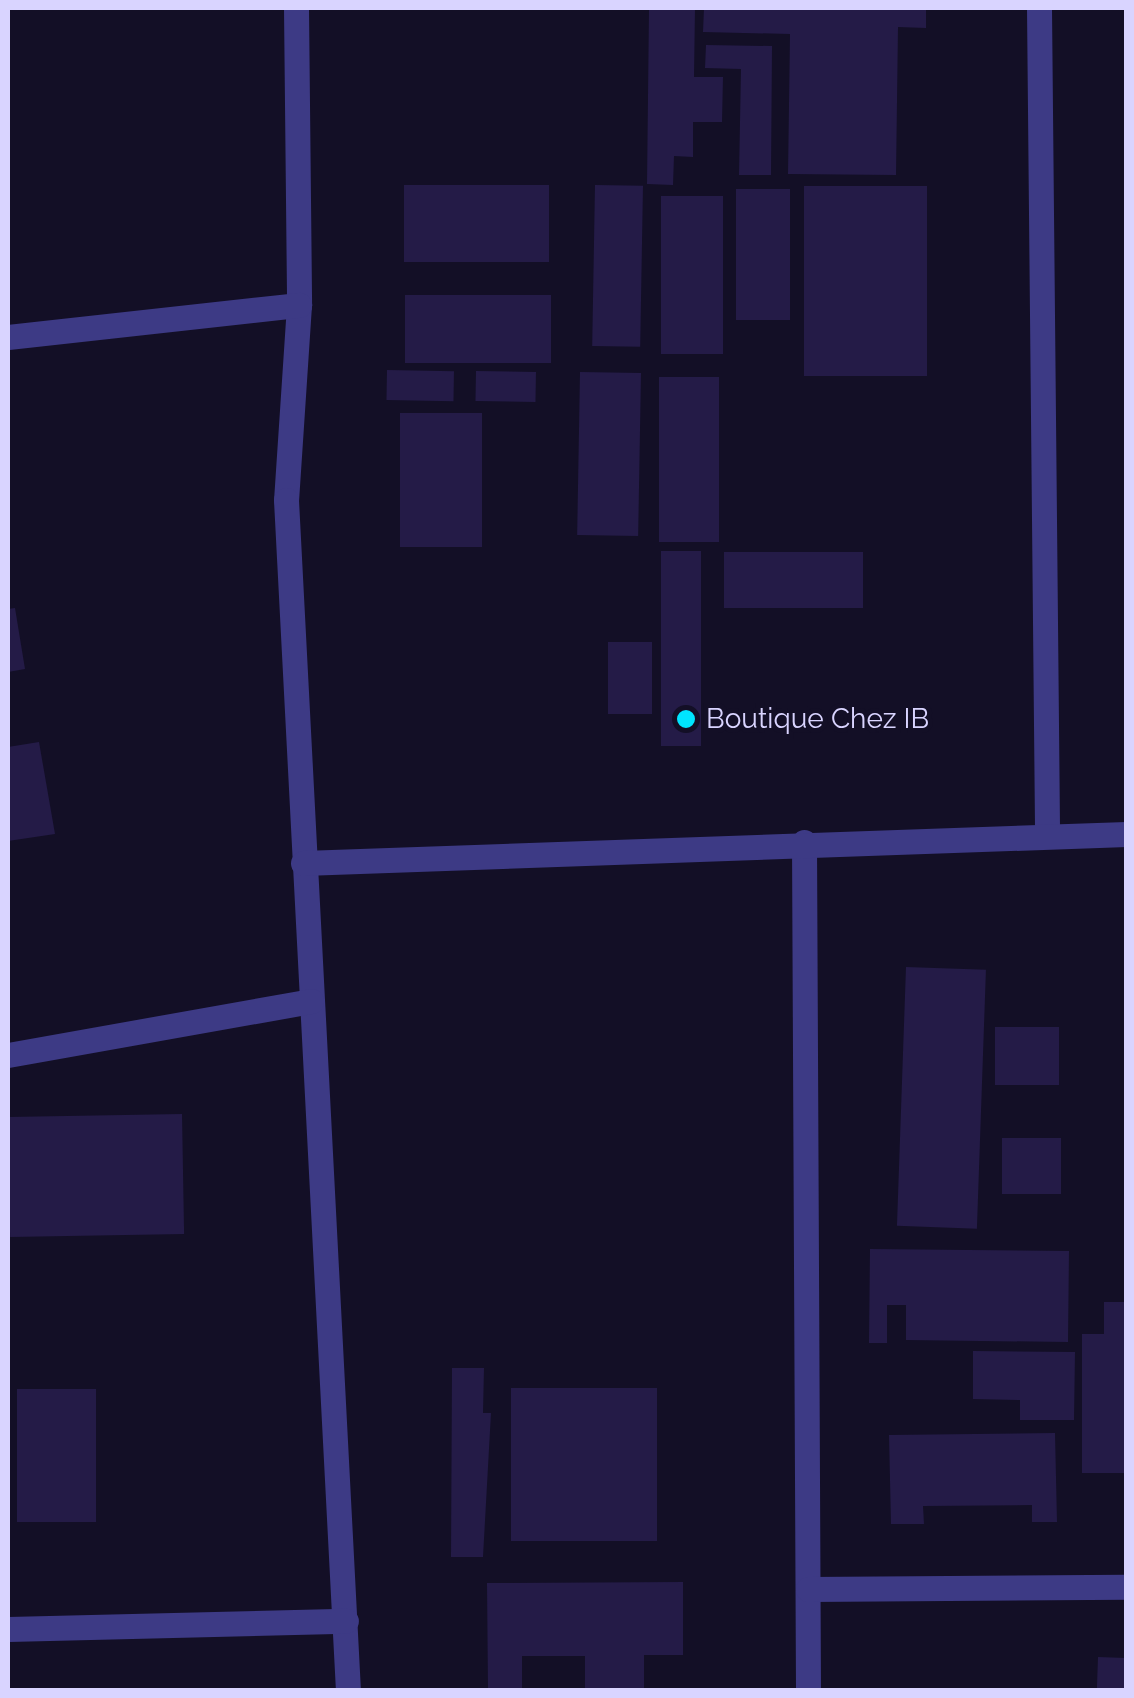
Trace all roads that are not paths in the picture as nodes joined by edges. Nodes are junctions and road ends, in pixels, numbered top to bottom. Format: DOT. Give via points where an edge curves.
graph roads {
  1 [pos="296,8"];
  2 [pos="1039,8"];
  3 [pos="299,305"];
  4 [pos="8,338"];
  5 [pos="1048,833"];
  6 [pos="1126,834"];
  7 [pos="804,842"];
  8 [pos="303,863"];
  9 [pos="311,1001"];
  10 [pos="8,1056"];
  11 [pos="1126,1587"];
  12 [pos="808,1589"];
  13 [pos="346,1621"];
  14 [pos="8,1629"];
  15 [pos="348,1690"];
  16 [pos="808,1690"];
  1 -- 3 [label="street"];
  2 -- 5 [label="street"];
  3 -- 4 [label="street"];
  3 -- 8 [label="street" via="286,500"];
  5 -- 6 [label="street"];
  5 -- 7 [label="street"];
  7 -- 8 [label="street"];
  7 -- 12 [label="street"];
  8 -- 9 [label="street"];
  9 -- 10 [label="street"];
  9 -- 13 [label="street"];
  11 -- 12 [label="street"];
  12 -- 16 [label="street"];
  13 -- 14 [label="street"];
  13 -- 15 [label="street"];
}
